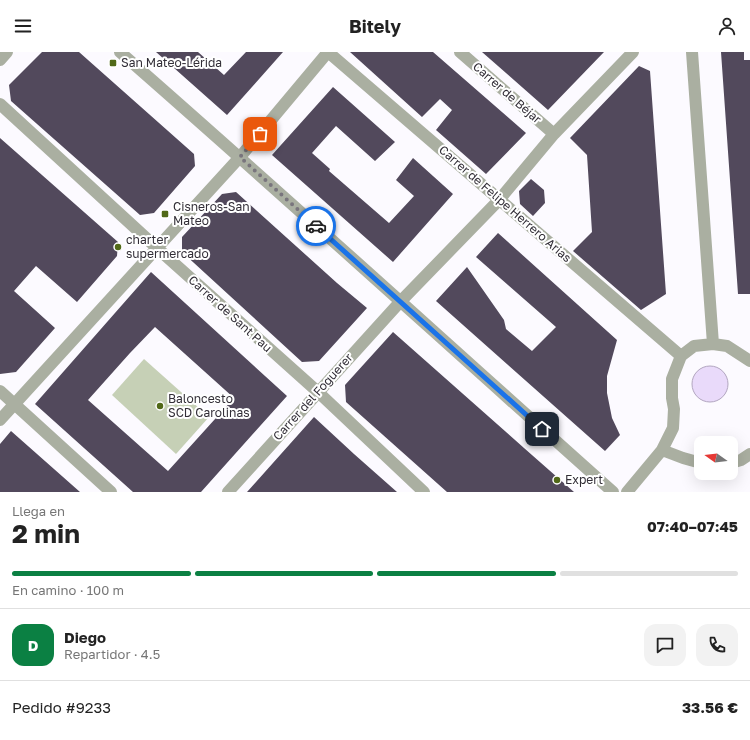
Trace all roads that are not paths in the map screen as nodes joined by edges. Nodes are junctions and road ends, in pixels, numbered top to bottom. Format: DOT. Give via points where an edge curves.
graph roads {
  1 [pos="7,52"];
  2 [pos="120,52"];
  3 [pos="328,52"];
  4 [pos="460,52"];
  5 [pos="633,52"];
  6 [pos="692,52"];
  7 [pos="0,60"];
  8 [pos="0,104"];
  9 [pos="554,134"];
  10 [pos="240,157"];
  11 [pos="499,200"];
  12 [pos="157,248"];
  13 [pos="400,302"];
  14 [pos="713,344"];
  15 [pos="681,356"];
  16 [pos="750,361"];
  17 [pos="0,391"];
  18 [pos="318,392"];
  19 [pos="15,403"];
  20 [pos="0,420"];
  21 [pos="662,450"];
  22 [pos="750,454"];
  23 [pos="694,461"];
  24 [pos="738,461"];
  25 [pos="110,492"];
  26 [pos="228,492"];
  27 [pos="424,492"];
  28 [pos="613,492"];
  29 [pos="627,492"];
  1 -- 7 [label="street"];
  2 -- 10 [label="street"];
  3 -- 10 [label="street"];
  3 -- 11 [label="street, Carrer de Felipe Herrero Arias"];
  4 -- 9 [label="street, Carrer de Béjar"];
  5 -- 9 [label="street, Carrer del Foguerer"];
  6 -- 14 [label="street"];
  8 -- 12 [label="street, Carrer de Sant Pau"];
  9 -- 11 [label="street, Carrer del Foguerer"];
  10 -- 12 [label="street"];
  10 -- 13 [label="street"];
  11 -- 13 [label="street, Carrer del Foguerer"];
  11 -- 15 [label="street, Carrer de Felipe Herrero Arias"];
  12 -- 18 [label="street, Carrer de Sant Pau"];
  12 -- 19 [label="street"];
  13 -- 18 [label="street, Carrer del Foguerer"];
  13 -- 28 [label="street"];
  14 -- 15 [label="street" via="694,346"];
  14 -- 16 [label="street" via="727,346"];
  15 -- 21 [label="street" via="672,379 673,428"];
  17 -- 19 [label="street"];
  18 -- 26 [label="street, Carrer del Foguerer"];
  18 -- 27 [label="street, Carrer de Sant Pau"];
  19 -- 20 [label="street"];
  19 -- 25 [label="street"];
  21 -- 23 [label="street"];
  21 -- 29 [label="street"];
  22 -- 24 [label="street"];
}
